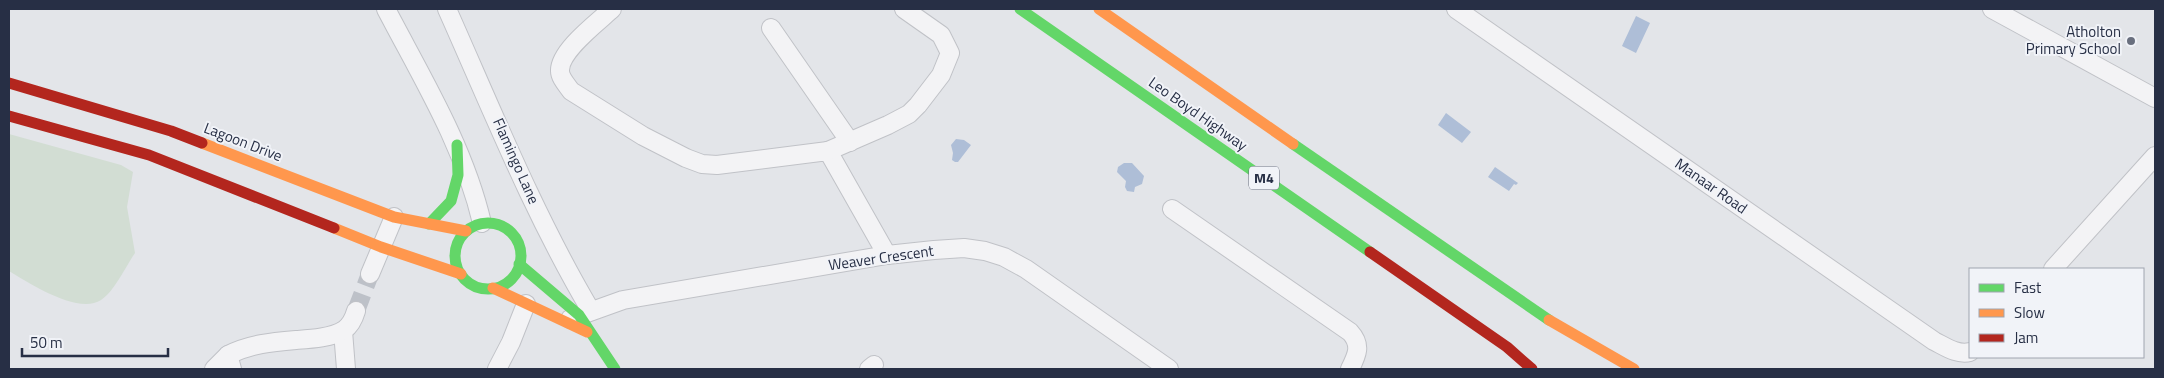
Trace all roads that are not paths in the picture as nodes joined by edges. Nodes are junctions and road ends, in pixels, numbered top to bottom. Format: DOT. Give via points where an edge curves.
graph roads {
  1 [pos="386,9"];
  2 [pos="447,9"];
  3 [pos="612,9"];
  4 [pos="904,9"];
  5 [pos="1020,9"];
  6 [pos="1100,9"];
  7 [pos="1456,9"];
  8 [pos="1992,9"];
  9 [pos="771,28"];
  10 [pos="9,83"];
  11 [pos="2155,98"];
  12 [pos="9,116"];
  13 [pos="850,142"];
  14 [pos="457,145"];
  15 [pos="828,151"];
  16 [pos="2155,156"];
  17 [pos="327,201"];
  18 [pos="1172,209"];
  19 [pos="394,217"];
  20 [pos="320,222"];
  21 [pos="482,223"];
  22 [pos="429,224"];
  23 [pos="466,231"];
  24 [pos="381,247"];
  25 [pos="887,256"];
  26 [pos="519,264"];
  27 [pos="2054,268"];
  28 [pos="370,274"];
  29 [pos="461,274"];
  30 [pos="493,288"];
  31 [pos="526,304"];
  32 [pos="356,310"];
  33 [pos="578,315"];
  34 [pos="343,330"];
  35 [pos="591,334"];
  36 [pos="1969,352"];
  37 [pos="230,362"];
  38 [pos="214,369"];
  39 [pos="346,369"];
  40 [pos="497,369"];
  41 [pos="615,369"];
  42 [pos="1169,369"];
  43 [pos="1350,369"];
  44 [pos="1532,369"];
  45 [pos="1634,369"];
  1 -- 14 [label="street"];
  2 -- 33 [label="street, Flamingo Lane" via="568,271"];
  3 -- 15 [label="street" via="563,59 560,71 563,81 588,103 643,136 702,164 717,165"];
  4 -- 13 [label="street" via="941,36 950,53 948,63 909,114"];
  5 -- 44 [label="main road, Leo Boyd Highway / M4" via="1507,347"];
  6 -- 45 [label="main road, Leo Boyd Highway" via="1534,311"];
  7 -- 36 [label="street, Manaar Road" via="1934,341 1952,351"];
  8 -- 11 [label="street"];
  9 -- 13 [label="street"];
  10 -- 17 [label="main road, Lagoon Drive" via="171,131"];
  12 -- 20 [label="main road" via="149,154"];
  13 -- 15 [label="street"];
  14 -- 21 [label="street"];
  14 -- 22 [label="main road" via="458,175 451,201"];
  15 -- 25 [label="street"];
  16 -- 27 [label="street"];
  17 -- 19 [label="main road, Lagoon Drive"];
  17 -- 20 [label="main road"];
  18 -- 43 [label="street" via="1350,332 1358,345"];
  19 -- 22 [label="main road, Lagoon Drive"];
  19 -- 24 [label="street"];
  20 -- 24 [label="main road"];
  21 -- 23 [label="main road"];
  21 -- 26 [label="main road" via="500,225 515,237"];
  22 -- 23 [label="main road, Lagoon Drive"];
  23 -- 29 [label="main road" via="456,247 456,266"];
  24 -- 28 [label="street"];
  24 -- 29 [label="main road"];
  25 -- 33 [label="street, Weaver Crescent" via="623,300"];
  25 -- 42 [label="street, Weaver Crescent" via="964,248 1004,257"];
  26 -- 30 [label="main road" via="510,280"];
  26 -- 33 [label="main road"];
  29 -- 30 [label="main road" via="475,286"];
  30 -- 31 [label="main road"];
  31 -- 33 [label="main road"];
  31 -- 40 [label="street"];
  32 -- 34 [label="street" via="349,326"];
  33 -- 35 [label="main road"];
  33 -- 35 [label="main road"];
  34 -- 37 [label="street" via="313,339 252,345"];
  34 -- 39 [label="street"];
  35 -- 41 [label="main road"];
  37 -- 38 [label="street"];
}
